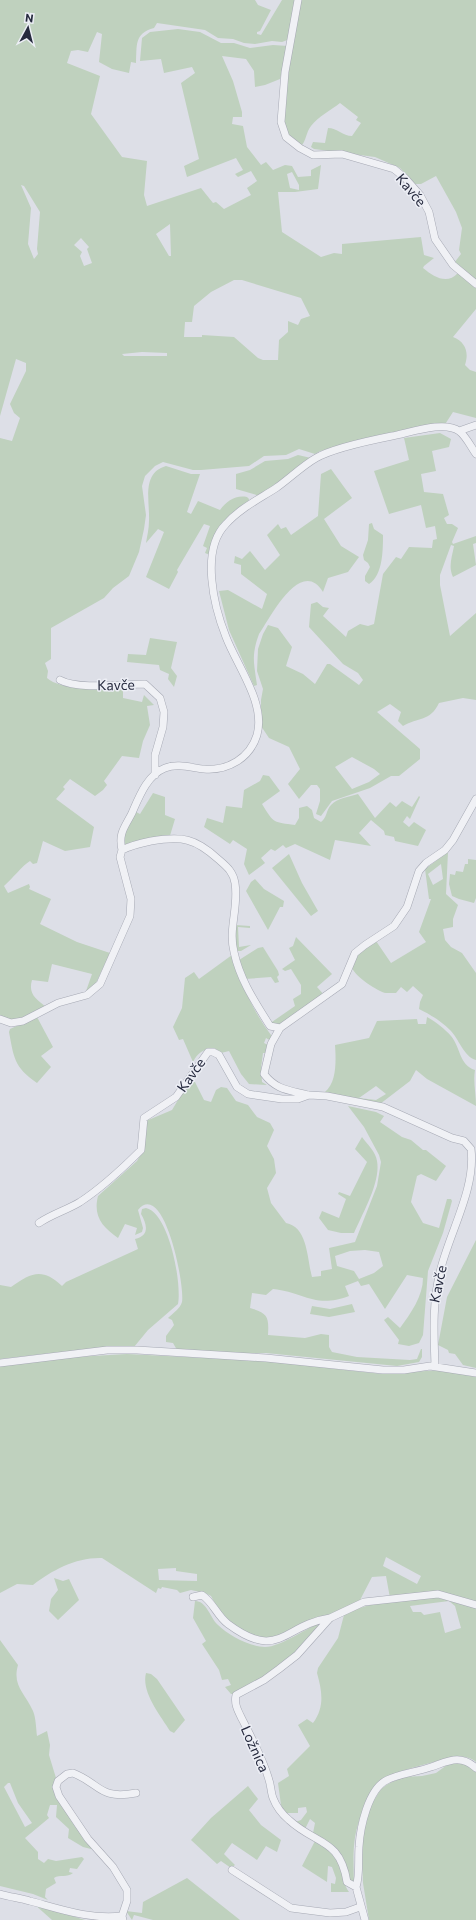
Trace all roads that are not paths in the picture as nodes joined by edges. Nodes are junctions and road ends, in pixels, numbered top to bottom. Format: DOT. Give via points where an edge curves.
graph roads {
  1 [pos="298,0"];
  2 [pos="476,284"];
  3 [pos="476,425"];
  4 [pos="459,432"];
  5 [pos="476,454"];
  6 [pos="60,680"];
  7 [pos="155,775"];
  8 [pos="476,799"];
  9 [pos="122,850"];
  10 [pos="0,1019"];
  11 [pos="280,1028"];
  12 [pos="309,1095"];
  13 [pos="476,1174"];
  14 [pos="469,1183"];
  15 [pos="39,1223"];
  16 [pos="0,1363"];
  17 [pos="434,1366"];
  18 [pos="476,1373"];
  19 [pos="193,1597"];
  20 [pos="476,1605"];
  21 [pos="330,1618"];
  22 [pos="476,1768"];
  23 [pos="136,1792"];
  24 [pos="232,1870"];
  25 [pos="356,1887"];
  26 [pos="0,1894"];
  27 [pos="360,1907"];
  28 [pos="123,1918"];
  29 [pos="365,1920"];
  1 -- 2 [label="street, Kavče" via="285,72 281,122 286,137 313,155 342,154 394,170 405,178 420,195 429,212 435,239 453,265"];
  3 -- 4 [label="street"];
  4 -- 5 [label="street"];
  4 -- 7 [label="street" via="434,427 366,442 320,456 225,524 215,545 211,575 226,637 254,696 258,718 255,743 247,755 232,764 212,770 166,767"];
  6 -- 7 [label="street, Kavče" via="67,684 86,685 145,684 160,698 164,712 163,727 155,755"];
  7 -- 9 [label="street" via="142,790 120,836"];
  8 -- 11 [label="street" via="453,840 419,871 407,907 394,926 355,953 342,984"];
  9 -- 10 [label="street" via="120,857 131,899 130,916 100,984 87,995 58,1003 23,1021 11,1023"];
  9 -- 11 [label="street" via="168,838 183,838 197,843 232,872 237,904 231,941 234,954 252,999 270,1026"];
  11 -- 12 [label="street, Kavče" via="271,1044 264,1074 271,1084"];
  12 -- 14 [label="street, Kavče" via="383,1107 464,1141 471,1149 472,1156"];
  12 -- 15 [label="street, Kavče" via="298,1099 282,1099 248,1094 237,1087 219,1055 208,1052 176,1097 144,1118 141,1150 94,1193"];
  13 -- 14 [label="street, Kavče"];
  14 -- 17 [label="street, Kavče" via="440,1272 433,1311"];
  16 -- 17 [label="street" via="107,1350 136,1350 266,1358 383,1370"];
  17 -- 18 [label="street"];
  19 -- 21 [label="street, Ložnica" via="206,1597 223,1621 257,1641 276,1640 306,1625"];
  20 -- 21 [label="street, Ložnica" via="438,1594 420,1595 364,1602"];
  21 -- 25 [label="street, Ložnica" via="297,1654 264,1680 236,1696 235,1700 279,1809 302,1830 336,1851 343,1863 347,1882"];
  22 -- 25 [label="street, Ložnica" via="462,1759 445,1761 386,1780 372,1797 360,1826"];
  23 -- 28 [label="street" via="111,1794 73,1773 58,1781 56,1787 59,1796 88,1839 113,1867 127,1890"];
  24 -- 27 [label="street" via="291,1908 330,1913 346,1912"];
  25 -- 27 [label="street, Ložnica"];
  26 -- 28 [label="street" via="89,1919"];
  27 -- 29 [label="street, Ložnica"];
}
